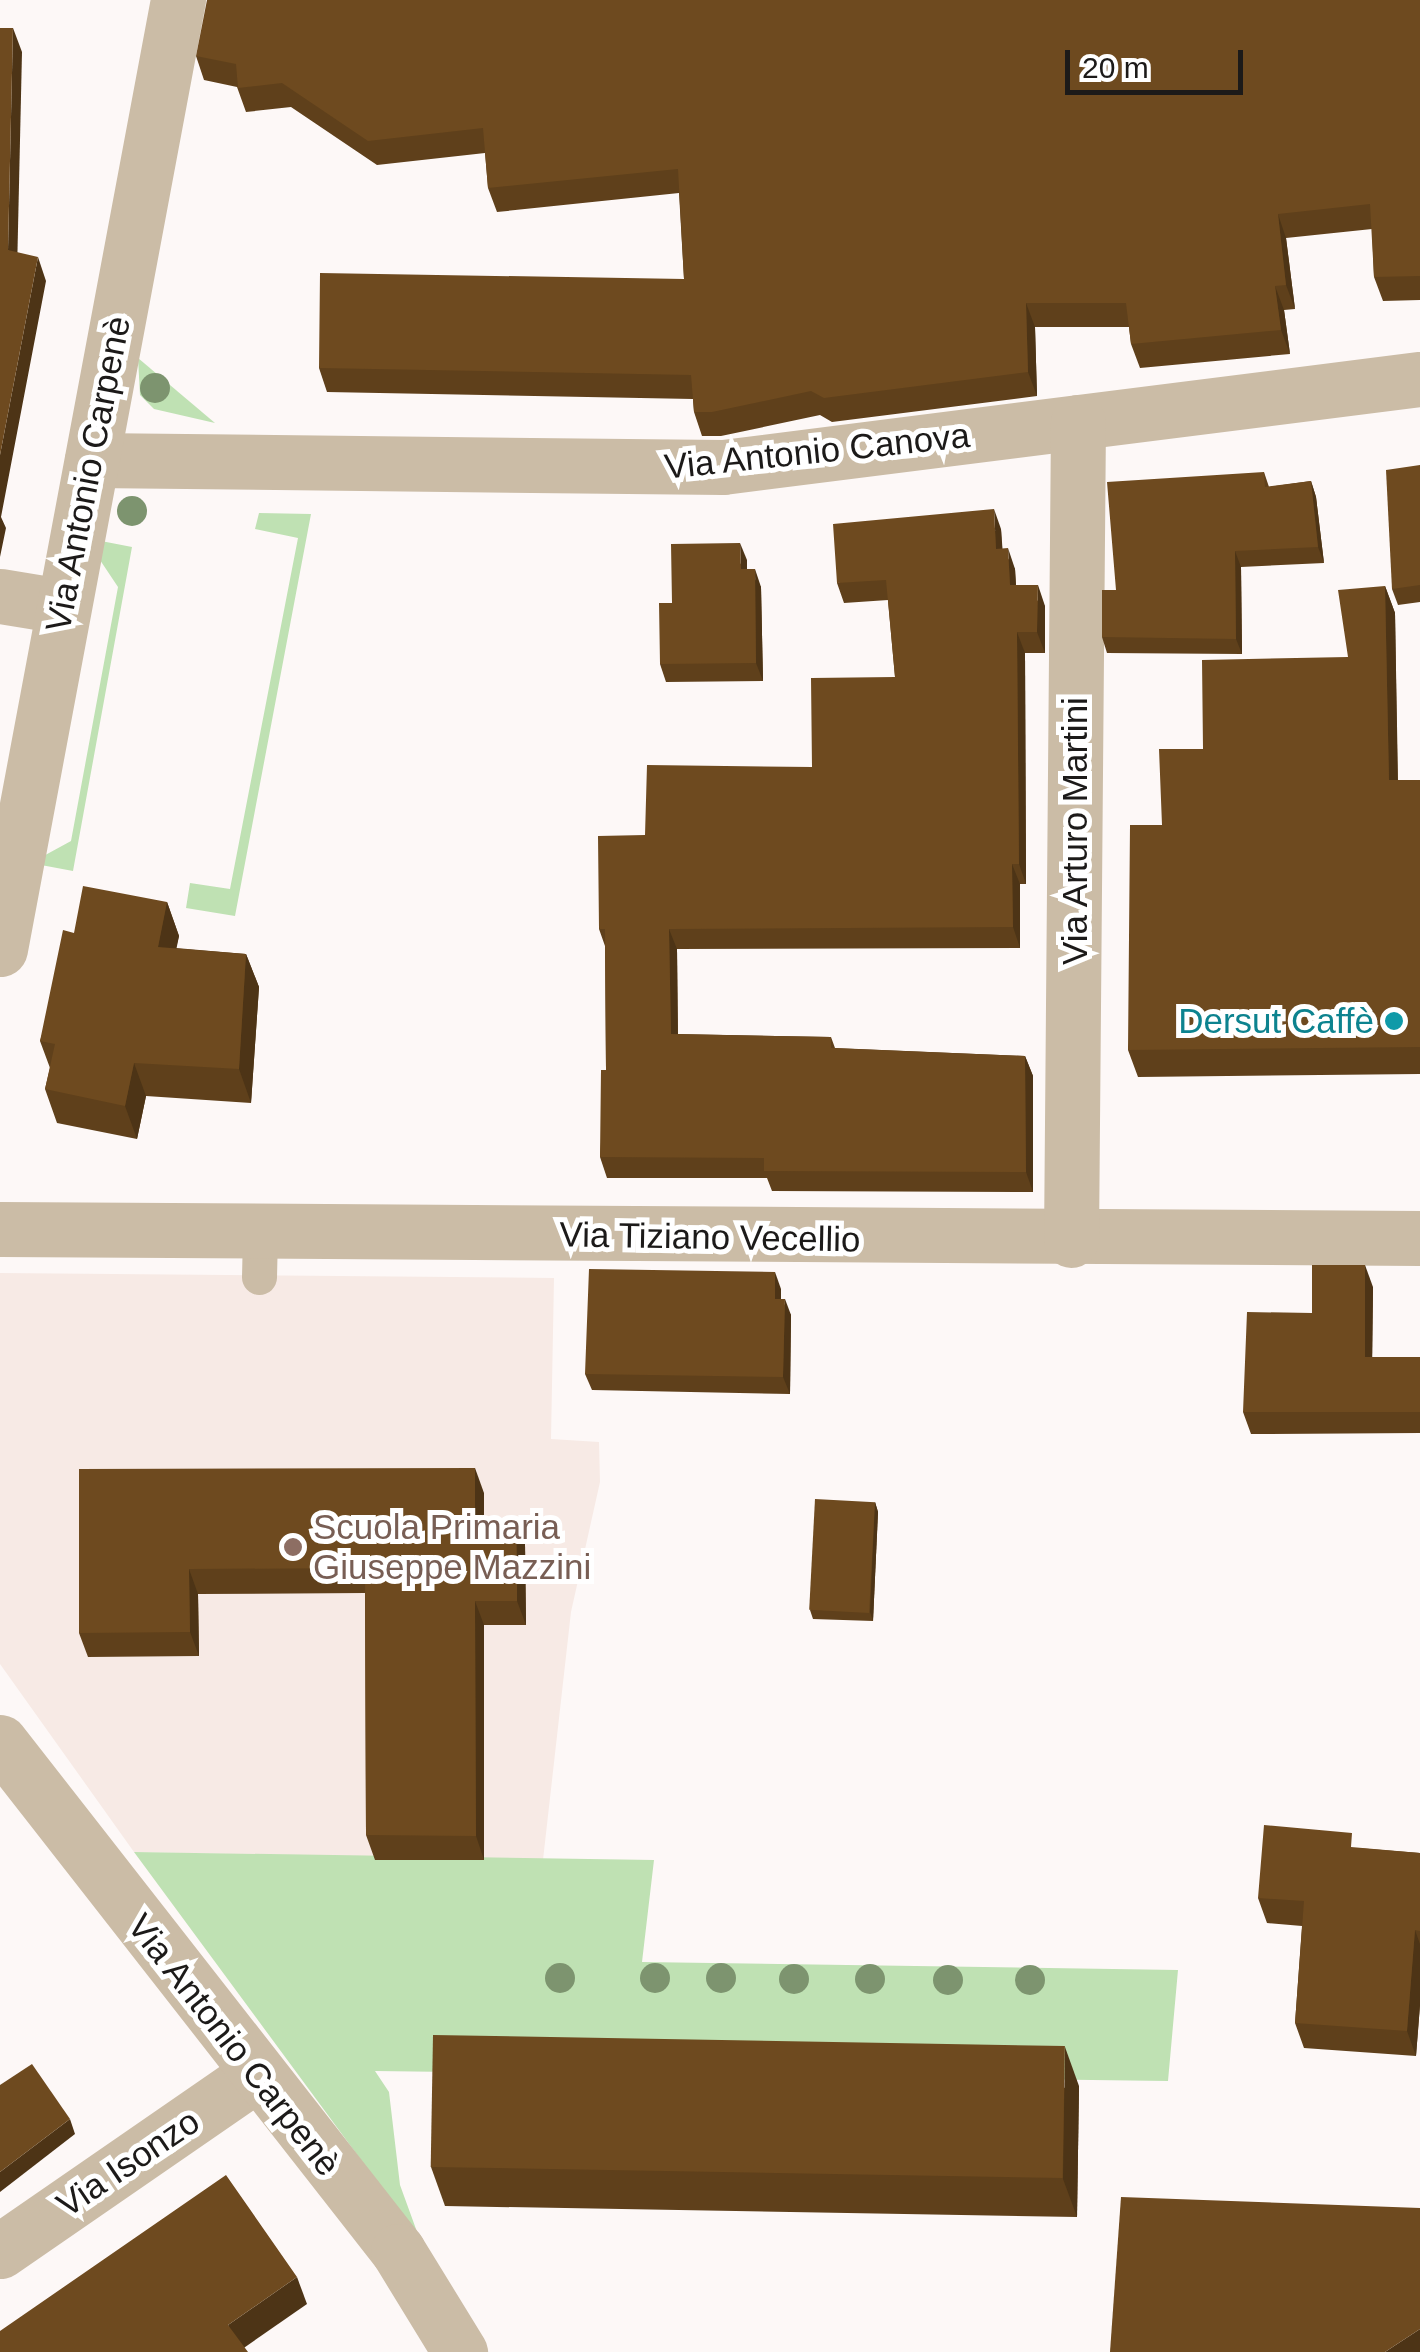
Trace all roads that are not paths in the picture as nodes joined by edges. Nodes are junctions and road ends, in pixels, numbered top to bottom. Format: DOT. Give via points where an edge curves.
graph roads {
  1 [pos="178,0"];
  2 [pos="1420,379"];
  3 [pos="1078,422"];
  4 [pos="92,460"];
  5 [pos="0,596"];
  6 [pos="62,606"];
  7 [pos="3,921"];
  8 [pos="0,1229"];
  9 [pos="1420,1238"];
  10 [pos="1071,1240"];
  11 [pos="9,1771"];
  12 [pos="255,2075"];
  13 [pos="0,2251"];
  14 [pos="460,2352"];
  1 -- 4 [label="street, Via Antonio Carpenè"];
  2 -- 3 [label="street, Via Antonio Canova"];
  3 -- 4 [label="street, Via Antonio Canova" via="723,466"];
  3 -- 10 [label="street, Via Arturo Martini"];
  4 -- 6 [label="street, Via Antonio Carpenè"];
  5 -- 6 [label="street"];
  6 -- 7 [label="street, Via Antonio Carpenè"];
  8 -- 10 [label="street, Via Tiziano Vecellio" via="259,1255"];
  9 -- 10 [label="street, Via Tiziano Vecellio"];
  11 -- 12 [label="street, Via Antonio Carpenè"];
  12 -- 13 [label="street, Via Isonzo"];
  12 -- 14 [label="street, Via Antonio Carpenè" via="398,2251"];
}
